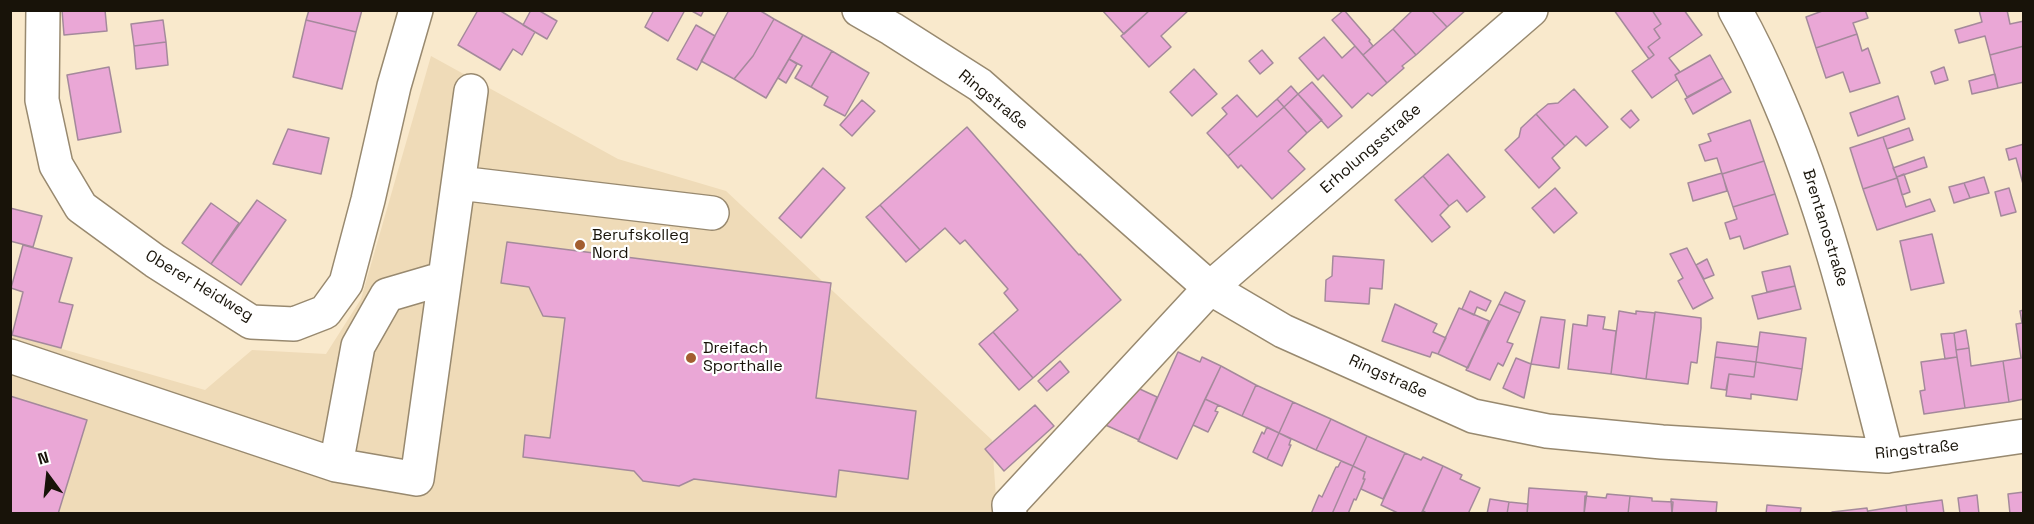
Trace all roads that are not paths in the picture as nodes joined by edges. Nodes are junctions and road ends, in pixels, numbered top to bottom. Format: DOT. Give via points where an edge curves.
graph roads {
  1 [pos="42,10"];
  2 [pos="416,10"];
  3 [pos="859,10"];
  4 [pos="1531,10"];
  5 [pos="1735,10"];
  6 [pos="471,91"];
  7 [pos="459,183"];
  8 [pos="712,213"];
  9 [pos="445,278"];
  10 [pos="1210,288"];
  11 [pos="10,356"];
  12 [pos="2024,436"];
  13 [pos="1887,456"];
  14 [pos="336,465"];
  15 [pos="1010,513"];
  1 -- 2 [label="street, Oberer Heidweg" via="42,100 56,165 81,207 155,261 251,322 294,324 325,312 346,283"];
  3 -- 10 [label="street, Ringstraße" via="980,85"];
  4 -- 10 [label="street, Erholungsstraße"];
  5 -- 13 [label="street, Brentanostraße" via="1753,41 1800,150 1841,279"];
  6 -- 7 [label="street"];
  7 -- 8 [label="street"];
  7 -- 9 [label="street"];
  9 -- 14 [label="street" via="387,295 358,346"];
  9 -- 14 [label="street" via="417,479"];
  10 -- 13 [label="street, Ringstraße" via="1283,330 1473,416 1547,431"];
  10 -- 15 [label="street, Erholungsstraße" via="1009,505"];
  11 -- 14 [label="street"];
  12 -- 13 [label="street, Ringstraße"];
}
